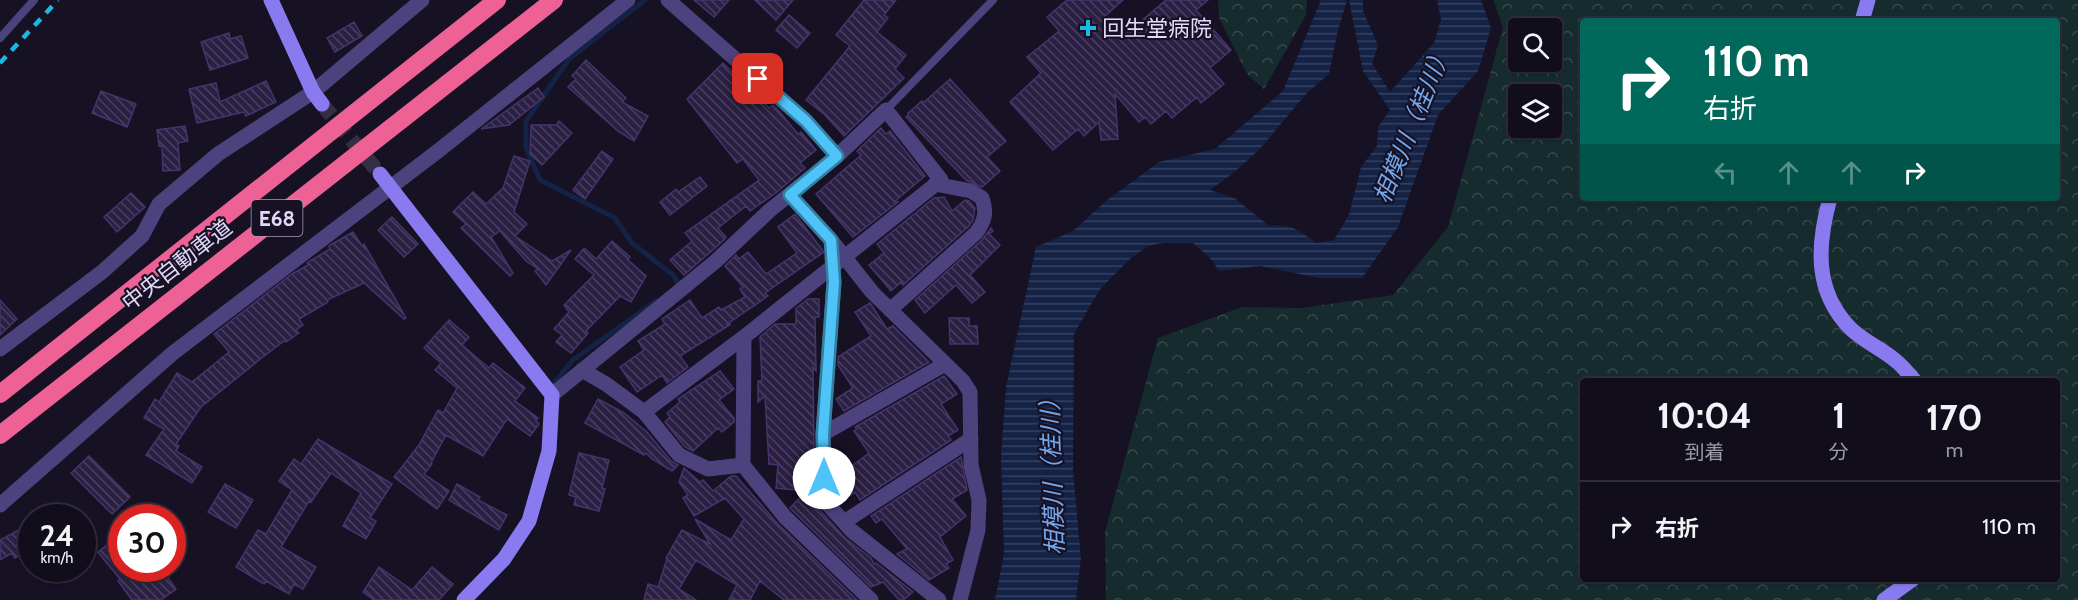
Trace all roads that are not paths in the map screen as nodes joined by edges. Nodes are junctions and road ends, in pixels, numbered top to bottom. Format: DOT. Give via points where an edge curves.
graph roads {
  1 [pos="34,0"];
  2 [pos="271,0"];
  3 [pos="422,0"];
  4 [pos="497,0"];
  5 [pos="554,0"];
  6 [pos="628,0"];
  7 [pos="668,0"];
  8 [pos="993,0"];
  9 [pos="1868,0"];
  10 [pos="1863,18"];
  11 [pos="0,38"];
  12 [pos="317,98"];
  13 [pos="886,110"];
  14 [pos="837,156"];
  15 [pos="380,174"];
  16 [pos="935,184"];
  17 [pos="390,187"];
  18 [pos="790,195"];
  19 [pos="1829,201"];
  20 [pos="838,261"];
  21 [pos="890,310"];
  22 [pos="744,337"];
  23 [pos="0,350"];
  24 [pos="945,364"];
  25 [pos="582,370"];
  26 [pos="1912,378"];
  27 [pos="0,394"];
  28 [pos="552,395"];
  29 [pos="644,412"];
  30 [pos="823,434"];
  31 [pos="0,435"];
  32 [pos="971,439"];
  33 [pos="743,465"];
  34 [pos="0,505"];
  35 [pos="844,522"];
  36 [pos="1909,582"];
  37 [pos="464,600"];
  38 [pos="871,600"];
  39 [pos="939,600"];
  40 [pos="960,600"];
  41 [pos="1884,600"];
  1 -- 11 [label="lane"];
  2 -- 12 [label="street"];
  3 -- 12 [label="street"];
  4 -- 27 [label="highway, 中央自動車道 / E68"];
  5 -- 31 [label="highway, 中央自動車道 / E68"];
  6 -- 17 [label="street"];
  7 -- 14 [label="street" via="806,121"];
  8 -- 13 [label="lane"];
  9 -- 10 [label="street"];
  12 -- 23 [label="street" via="209,161 159,204 142,236 102,272"];
  13 -- 14 [label="street"];
  13 -- 16 [label="street" via="941,180"];
  14 -- 18 [label="street"];
  15 -- 17 [label="street"];
  16 -- 20 [label="street"];
  16 -- 21 [label="street" via="971,191 982,198 986,211 982,224"];
  17 -- 28 [label="street"];
  17 -- 34 [label="street" via="173,353"];
  18 -- 20 [label="street" via="831,240"];
  18 -- 25 [label="street"];
  19 -- 26 [label="street" via="1822,238 1821,276 1830,303 1851,329 1897,362"];
  20 -- 21 [label="street"];
  20 -- 22 [label="street"];
  20 -- 30 [label="street"];
  21 -- 24 [label="street"];
  22 -- 29 [label="street"];
  22 -- 33 [label="street"];
  24 -- 30 [label="street"];
  24 -- 32 [label="street" via="970,392"];
  25 -- 28 [label="street"];
  25 -- 29 [label="street"];
  28 -- 37 [label="street" via="549,452 529,520 504,560"];
  29 -- 33 [label="street" via="679,455 708,469"];
  30 -- 35 [label="street" via="824,500"];
  32 -- 35 [label="street"];
  32 -- 40 [label="street" via="971,465 979,500 978,530"];
  33 -- 38 [label="street" via="785,518"];
  35 -- 39 [label="street"];
  36 -- 41 [label="street"];
}
